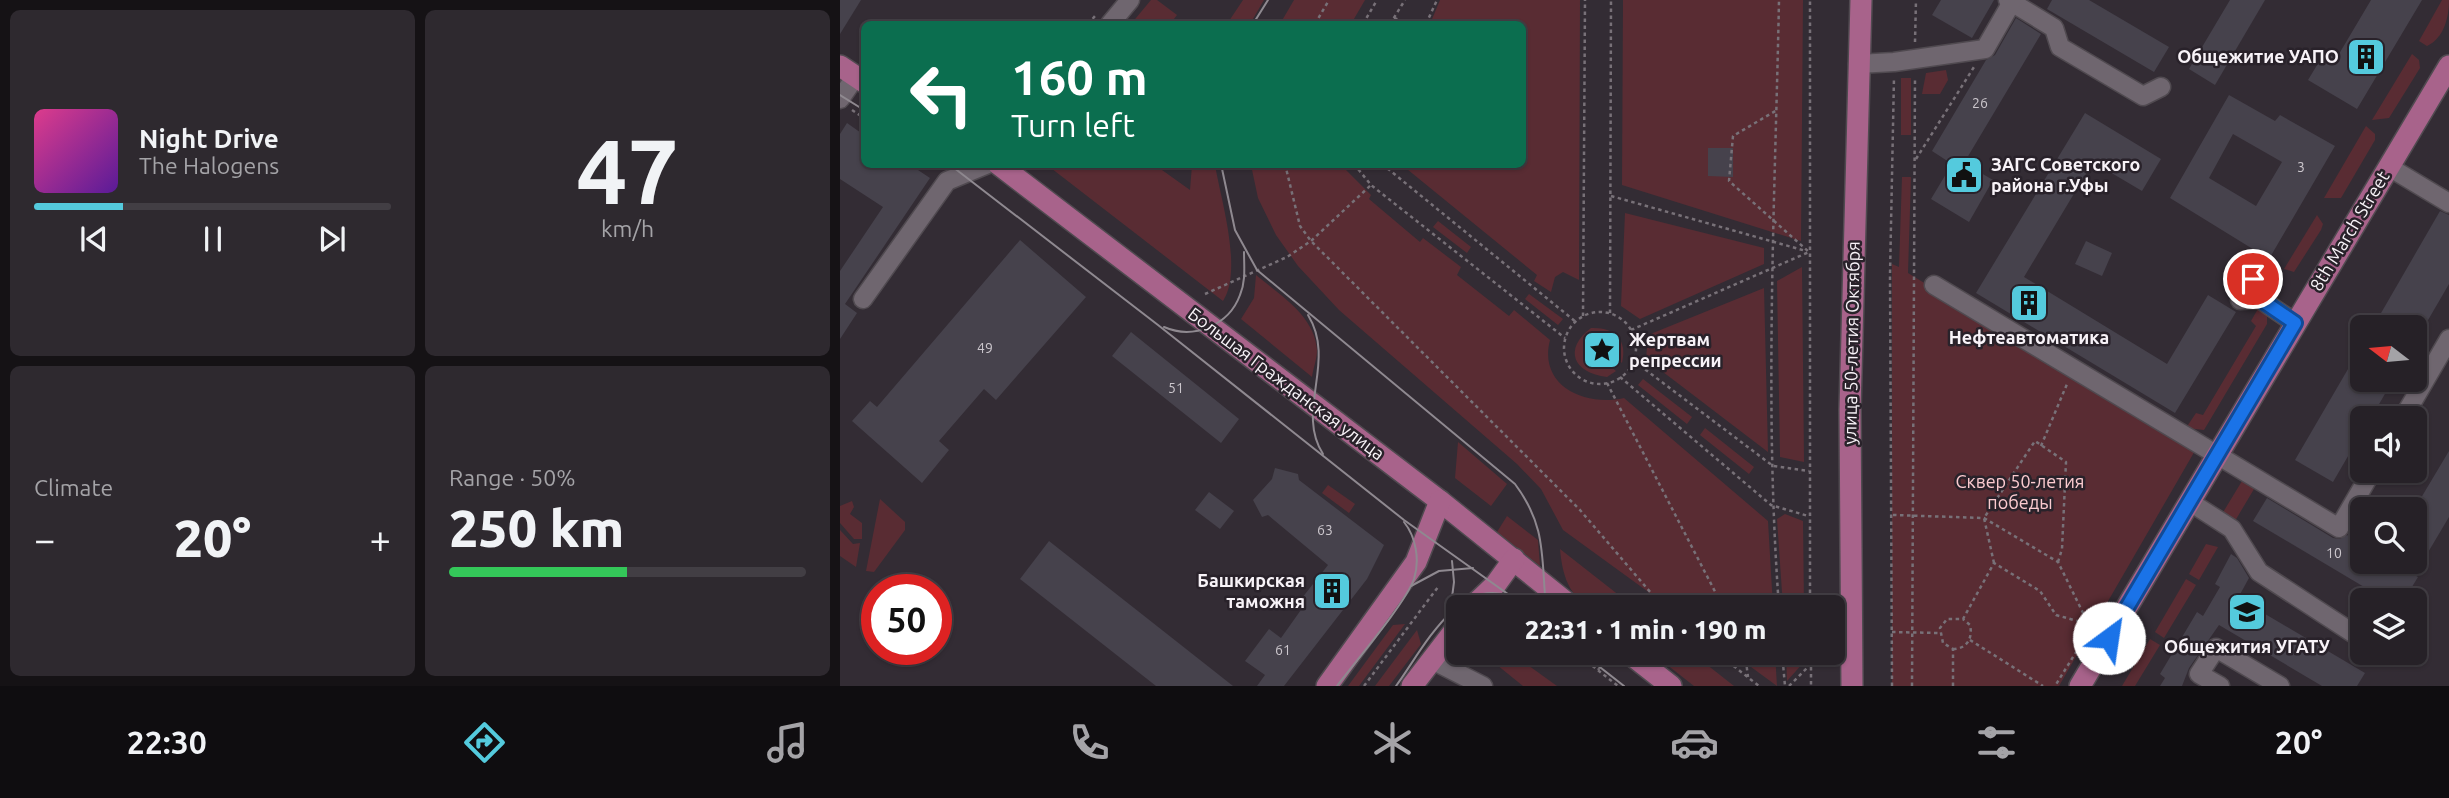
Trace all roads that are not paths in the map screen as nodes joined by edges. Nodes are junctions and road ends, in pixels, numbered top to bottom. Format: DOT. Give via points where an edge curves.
graph roads {
  1 [pos="1130,0"];
  2 [pos="1861,0"];
  3 [pos="2010,1"];
  4 [pos="1112,21"];
  5 [pos="1858,64"];
  6 [pos="2449,66"];
  7 [pos="854,75"];
  8 [pos="2161,87"];
  9 [pos="840,99"];
  10 [pos="2389,167"];
  11 [pos="978,168"];
  12 [pos="1003,168"];
  13 [pos="2449,203"];
  14 [pos="2253,279"];
  15 [pos="1934,285"];
  16 [pos="863,299"];
  17 [pos="2260,299"];
  18 [pos="2239,300"];
  19 [pos="2295,323"];
  20 [pos="2449,339"];
  21 [pos="2410,406"];
  22 [pos="2216,456"];
  23 [pos="2365,483"];
  24 [pos="1440,501"];
  25 [pos="2190,502"];
  26 [pos="1514,559"];
  27 [pos="1485,595"];
  28 [pos="1558,595"];
  29 [pos="2350,631"];
  30 [pos="1446,642"];
  31 [pos="1432,660"];
  32 [pos="1634,665"];
  33 [pos="1327,686"];
  34 [pos="1412,686"];
  35 [pos="1483,686"];
  36 [pos="1671,686"];
  37 [pos="1852,686"];
  38 [pos="2080,686"];
  39 [pos="2220,686"];
  40 [pos="2280,686"];
  1 -- 4 [label="street"];
  2 -- 5 [label="main road, улица 50-летия Октября"];
  3 -- 5 [label="street" via="1985,48"];
  3 -- 8 [label="street" via="2054,28 2060,47 2143,96"];
  5 -- 37 [label="main road, улица 50-летия Октября" via="1850,410"];
  6 -- 10 [label="main road, 8th March Street"];
  7 -- 9 [label="street"];
  10 -- 13 [label="street"];
  10 -- 19 [label="main road, 8th March Street"];
  11 -- 16 [label="street" via="947,181"];
  12 -- 24 [label="main road, Большая Гражданская улица"];
  14 -- 17 [label="street"];
  15 -- 22 [label="street"];
  17 -- 18 [label="street"];
  17 -- 19 [label="street"];
  19 -- 22 [label="main road, 8th March Street"];
  20 -- 21 [label="street"];
  22 -- 23 [label="street" via="2339,528"];
  22 -- 25 [label="main road, 8th March Street"];
  24 -- 26 [label="main road, Большая Гражданская улица"];
  24 -- 33 [label="main road" via="1414,566"];
  25 -- 29 [label="street" via="2232,529 2259,572"];
  25 -- 38 [label="main road, 8th March Street"];
  26 -- 27 [label="main road"];
  26 -- 28 [label="main road, Большая Гражданская улица"];
  30 -- 31 [label="main road"];
  31 -- 34 [label="main road"];
  31 -- 35 [label="street"];
  32 -- 36 [label="main road"];
  39 -- 40 [label="street" via="2199,674 2216,648"];
}
